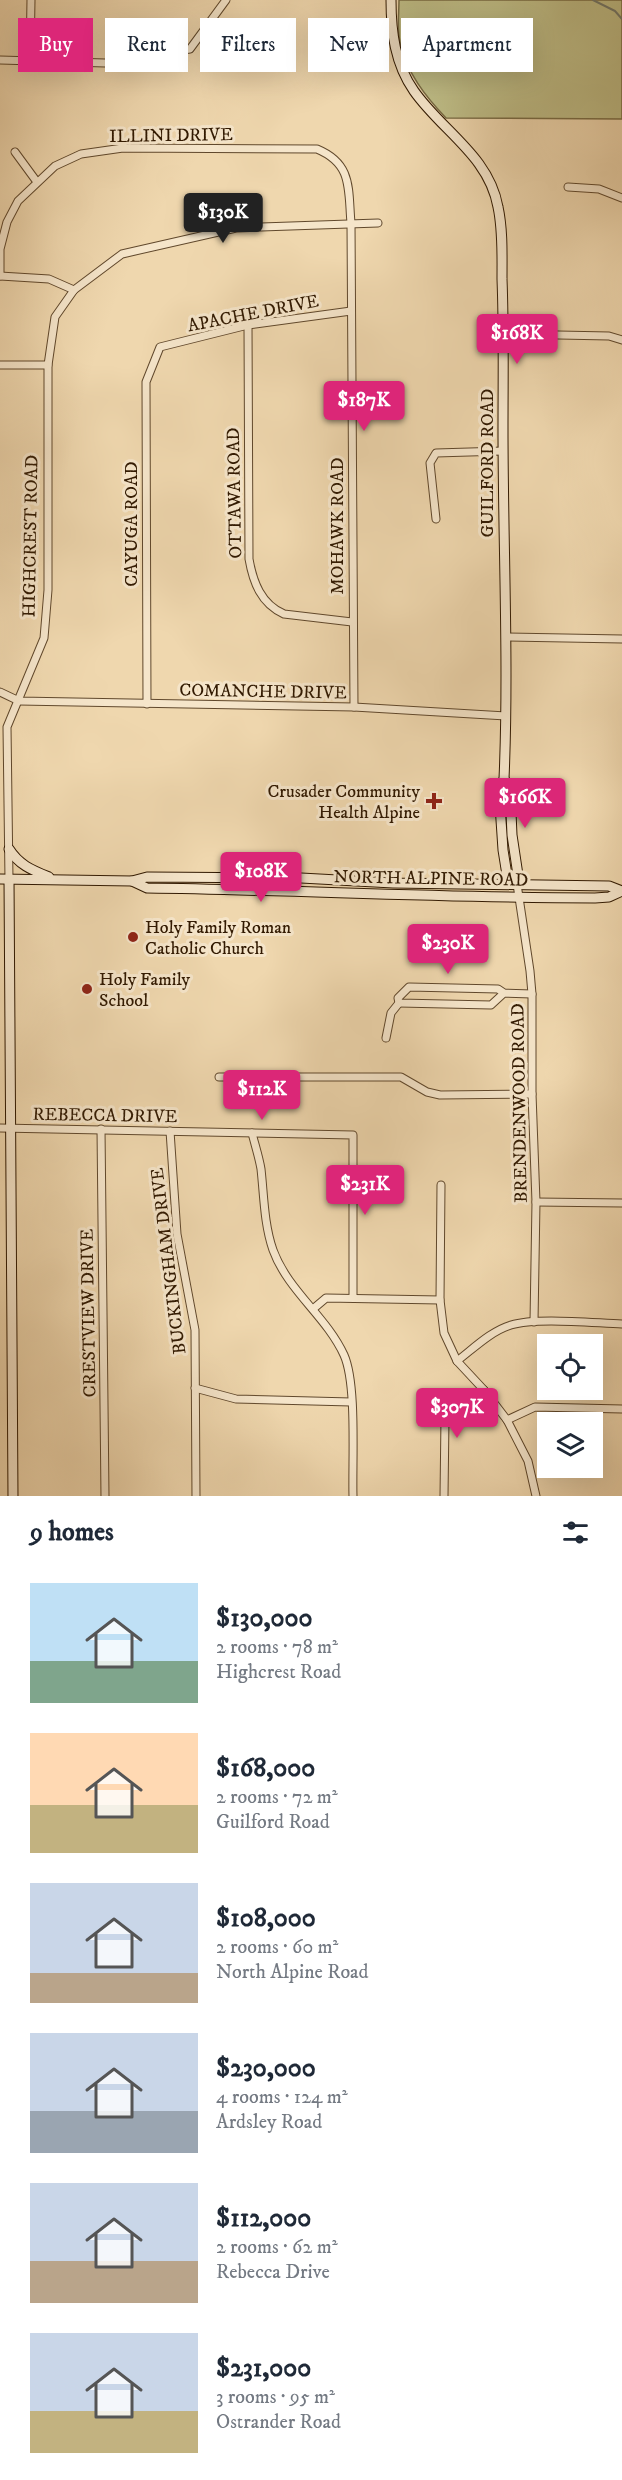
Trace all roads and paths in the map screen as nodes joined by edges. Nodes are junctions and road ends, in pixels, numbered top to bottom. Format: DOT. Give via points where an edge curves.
graph roads {
  1 [pos="31,0"];
  2 [pos="226,0"];
  3 [pos="391,0"];
  4 [pos="31,18"];
  5 [pos="0,60"];
  6 [pos="18,60"];
  7 [pos="93,62"];
  8 [pos="15,152"];
  9 [pos="342,167"];
  10 [pos="37,182"];
  11 [pos="568,187"];
  12 [pos="622,198"];
  13 [pos="351,223"];
  14 [pos="378,223"];
  15 [pos="0,276"];
  16 [pos="74,290"];
  17 [pos="351,310"];
  18 [pos="248,325"];
  19 [pos="503,334"];
  20 [pos="622,340"];
  21 [pos="160,347"];
  22 [pos="0,365"];
  23 [pos="48,365"];
  24 [pos="503,451"];
  25 [pos="436,519"];
  26 [pos="352,622"];
  27 [pos="507,637"];
  28 [pos="622,639"];
  29 [pos="0,692"];
  30 [pos="19,701"];
  31 [pos="147,704"];
  32 [pos="354,707"];
  33 [pos="506,716"];
  34 [pos="9,849"];
  35 [pos="5,879"];
  36 [pos="54,880"];
  37 [pos="132,881"];
  38 [pos="517,884"];
  39 [pos="622,891"];
  40 [pos="519,897"];
  41 [pos="504,993"];
  42 [pos="532,994"];
  43 [pos="399,1003"];
  44 [pos="386,1038"];
  45 [pos="219,1077"];
  46 [pos="532,1094"];
  47 [pos="5,1128"];
  48 [pos="101,1129"];
  49 [pos="170,1131"];
  50 [pos="252,1133"];
  51 [pos="441,1185"];
  52 [pos="536,1202"];
  53 [pos="622,1203"];
  54 [pos="353,1298"];
  55 [pos="440,1300"];
  56 [pos="313,1310"];
  57 [pos="534,1322"];
  58 [pos="622,1324"];
  59 [pos="457,1361"];
  60 [pos="195,1389"];
  61 [pos="484,1390"];
  62 [pos="351,1402"];
  63 [pos="622,1408"];
  64 [pos="507,1420"];
  65 [pos="13,1496"];
  66 [pos="105,1496"];
  67 [pos="196,1496"];
  68 [pos="353,1496"];
  69 [pos="444,1496"];
  70 [pos="536,1496"];
  1 -- 4 [label="street"];
  2 -- 7 [label="street" via="190,49 140,64"];
  3 -- 19 [label="street, GUILFORD ROAD" via="395,44 406,78 481,165 493,189 501,230"];
  5 -- 6 [label="street"];
  8 -- 10 [label="street"];
  9 -- 10 [label="street, ILLINI DRIVE" via="317,149 123,148 81,154 55,166"];
  9 -- 13 [label="street, MOHAWK ROAD" via="347,178"];
  10 -- 15 [label="street, ILLINI DRIVE" via="18,201 7,222 0,249"];
  11 -- 12 [label="street" via="599,189"];
  13 -- 14 [label="street, HIGHCREST ROAD"];
  13 -- 16 [label="street, HIGHCREST ROAD" via="236,228 122,254"];
  13 -- 17 [label="street, MOHAWK ROAD"];
  15 -- 16 [label="street" via="49,279"];
  16 -- 23 [label="street, HIGHCREST ROAD" via="55,317"];
  17 -- 18 [label="street, APACHE DRIVE"];
  17 -- 26 [label="street, MOHAWK ROAD"];
  18 -- 21 [label="street, APACHE DRIVE"];
  18 -- 26 [label="street, OTTAWA ROAD" via="252,575 264,600 276,611"];
  19 -- 20 [label="street" via="609,336"];
  19 -- 24 [label="street, GUILFORD ROAD"];
  21 -- 31 [label="street, CAYUGA ROAD" via="146,382"];
  22 -- 23 [label="street"];
  23 -- 30 [label="street, HIGHCREST ROAD" via="44,638"];
  24 -- 25 [label="street" via="436,453 430,463"];
  24 -- 27 [label="street, GUILFORD ROAD"];
  26 -- 32 [label="street, MOHAWK ROAD"];
  27 -- 28 [label="street"];
  27 -- 33 [label="street, GUILFORD ROAD"];
  29 -- 30 [label="street"];
  30 -- 31 [label="street, COMANCHE DRIVE"];
  30 -- 34 [label="street, HIGHCREST ROAD" via="7,726"];
  31 -- 32 [label="street, COMANCHE DRIVE"];
  32 -- 33 [label="street, COMANCHE DRIVE"];
  33 -- 38 [label="street, GUILFORD ROAD" via="504,779 510,790"];
  34 -- 35 [label="street, HIGHCREST ROAD"];
  34 -- 36 [label="street" via="27,868"];
  35 -- 36 [label="street, NORTH ALPINE ROAD"];
  35 -- 47 [label="street, HIGHCREST ROAD"];
  36 -- 37 [label="street, NORTH ALPINE ROAD"];
  37 -- 38 [label="street, NORTH ALPINE ROAD" via="147,877 224,877"];
  37 -- 40 [label="street, NORTH ALPINE ROAD" via="147,888"];
  38 -- 39 [label="street, NORTH ALPINE ROAD" via="609,886"];
  38 -- 40 [label="street, BRENDENWOOD ROAD"];
  39 -- 40 [label="street, NORTH ALPINE ROAD" via="609,897"];
  40 -- 42 [label="street, BRENDENWOOD ROAD"];
  41 -- 42 [label="street"];
  41 -- 43 [label="street" via="491,1005"];
  41 -- 43 [label="street" via="498,989 409,987 398,998"];
  42 -- 46 [label="street, BRENDENWOOD ROAD"];
  43 -- 44 [label="street" via="391,1013"];
  45 -- 46 [label="street" via="401,1077 440,1095"];
  46 -- 52 [label="street, BRENDENWOOD ROAD"];
  47 -- 48 [label="street, REBECCA DRIVE"];
  47 -- 65 [label="street, HIGHCREST ROAD"];
  48 -- 49 [label="street, REBECCA DRIVE"];
  48 -- 66 [label="street, CRESTVIEW DRIVE"];
  49 -- 50 [label="street, REBECCA DRIVE"];
  49 -- 60 [label="street, BUCKINGHAM DRIVE" via="177,1234 195,1330"];
  50 -- 54 [label="street, REBECCA DRIVE" via="353,1136"];
  50 -- 56 [label="street" via="273,1248 282,1272"];
  51 -- 55 [label="street"];
  52 -- 53 [label="street"];
  52 -- 57 [label="street, BRENDENWOOD ROAD"];
  54 -- 55 [label="street"];
  54 -- 56 [label="street" via="326,1298"];
  55 -- 59 [label="street" via="444,1333"];
  56 -- 62 [label="street" via="344,1356"];
  57 -- 58 [label="street"];
  57 -- 59 [label="street" via="511,1324 493,1333"];
  59 -- 61 [label="street"];
  60 -- 62 [label="street" via="236,1399"];
  60 -- 67 [label="street, BUCKINGHAM DRIVE"];
  61 -- 64 [label="street"];
  61 -- 69 [label="street" via="445,1418"];
  62 -- 68 [label="street"];
  63 -- 64 [label="street" via="535,1407"];
  64 -- 70 [label="street" via="528,1461"];
}
